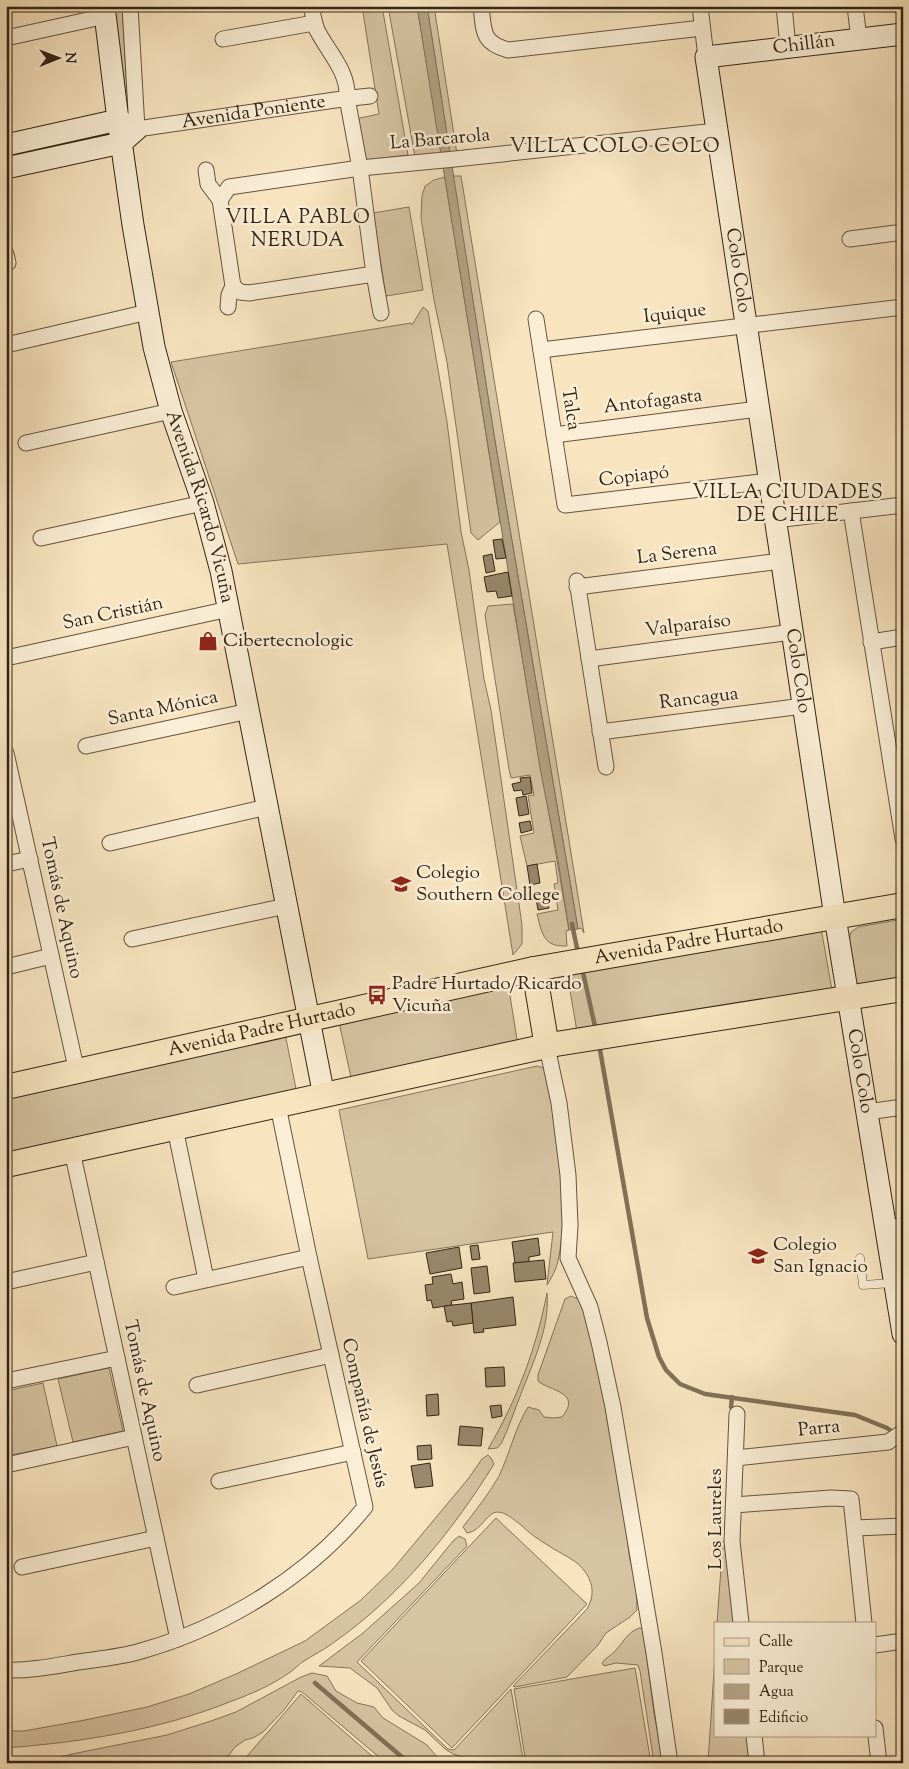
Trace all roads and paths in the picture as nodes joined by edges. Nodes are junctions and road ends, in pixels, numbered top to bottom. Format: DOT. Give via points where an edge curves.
graph roads {
  1 [pos="130,6"];
  2 [pos="312,6"];
  3 [pos="481,6"];
  4 [pos="700,6"];
  5 [pos="784,6"];
  6 [pos="855,6"];
  7 [pos="105,11"];
  8 [pos="314,23"];
  9 [pos="702,28"];
  10 [pos="903,34"];
  11 [pos="6,38"];
  12 [pos="223,39"];
  13 [pos="859,39"];
  14 [pos="788,47"];
  15 [pos="706,57"];
  16 [pos="370,96"];
  17 [pos="347,98"];
  18 [pos="125,130"];
  19 [pos="716,131"];
  20 [pos="6,145"];
  21 [pos="6,168"];
  22 [pos="360,168"];
  23 [pos="206,170"];
  24 [pos="220,200"];
  25 [pos="903,232"];
  26 [pos="850,238"];
  27 [pos="374,274"];
  28 [pos="233,286"];
  29 [pos="228,307"];
  30 [pos="903,307"];
  31 [pos="148,312"];
  32 [pos="381,313"];
  33 [pos="536,319"];
  34 [pos="745,326"];
  35 [pos="6,345"];
  36 [pos="541,350"];
  37 [pos="758,410"];
  38 [pos="171,411"];
  39 [pos="554,434"];
  40 [pos="26,443"];
  41 [pos="769,481"];
  42 [pos="203,503"];
  43 [pos="565,505"];
  44 [pos="903,505"];
  45 [pos="851,511"];
  46 [pos="775,520"];
  47 [pos="41,538"];
  48 [pos="781,561"];
  49 [pos="229,609"];
  50 [pos="792,632"];
  51 [pos="903,637"];
  52 [pos="871,642"];
  53 [pos="6,658"];
  54 [pos="589,659"];
  55 [pos="803,706"];
  56 [pos="249,711"];
  57 [pos="600,732"];
  58 [pos="86,746"];
  59 [pos="7,758"];
  60 [pos="606,767"];
  61 [pos="897,769"];
  62 [pos="267,807"];
  63 [pos="903,839"];
  64 [pos="110,843"];
  65 [pos="30,859"];
  66 [pos="6,864"];
  67 [pos="286,906"];
  68 [pos="903,906"];
  69 [pos="835,916"];
  70 [pos="132,939"];
  71 [pos="51,956"];
  72 [pos="6,967"];
  73 [pos="534,969"];
  74 [pos="903,990"];
  75 [pos="849,998"];
  76 [pos="309,1021"];
  77 [pos="547,1047"];
  78 [pos="77,1072"];
  79 [pos="6,1087"];
  80 [pos="324,1096"];
  81 [pos="278,1106"];
  82 [pos="903,1107"];
  83 [pos="867,1112"];
  84 [pos="175,1128"];
  85 [pos="72,1151"];
  86 [pos="6,1165"];
  87 [pos="894,1227"];
  88 [pos="309,1256"];
  89 [pos="860,1258"];
  90 [pos="96,1262"];
  91 [pos="206,1280"];
  92 [pos="6,1282"];
  93 [pos="894,1283"];
  94 [pos="174,1287"];
  95 [pos="903,1334"];
  96 [pos="331,1356"];
  97 [pos="117,1358"];
  98 [pos="6,1381"];
  99 [pos="197,1385"];
  100 [pos="737,1414"];
  101 [pos="898,1436"];
  102 [pos="134,1437"];
  103 [pos="353,1452"];
  104 [pos="736,1458"];
  105 [pos="6,1465"];
  106 [pos="219,1481"];
  107 [pos="734,1505"];
  108 [pos="903,1526"];
  109 [pos="854,1528"];
  110 [pos="156,1538"];
  111 [pos="22,1567"];
  112 [pos="741,1622"];
  113 [pos="864,1622"];
  114 [pos="178,1639"];
  115 [pos="903,1641"];
  116 [pos="876,1644"];
  117 [pos="6,1670"];
  118 [pos="754,1736"];
  119 [pos="876,1736"];
  120 [pos="670,1763"];
  121 [pos="757,1763"];
  122 [pos="879,1763"];
  1 -- 18 [label="street, Avenida Ricardo Vicuña"];
  2 -- 8 [label="street"];
  3 -- 9 [label="street" via="488,40 494,47 508,50"];
  4 -- 9 [label="street, Colo Colo"];
  5 -- 14 [label="street"];
  6 -- 13 [label="street"];
  7 -- 11 [label="street"];
  7 -- 18 [label="street, Avenida Ricardo Vicuña"];
  8 -- 12 [label="street"];
  8 -- 17 [label="street" via="345,80"];
  9 -- 15 [label="street, Colo Colo"];
  10 -- 13 [label="street, Chillán"];
  13 -- 14 [label="street, Chillán"];
  14 -- 15 [label="street, Chillán"];
  15 -- 19 [label="street, Colo Colo"];
  16 -- 17 [label="street, Avenida Poniente"];
  17 -- 18 [label="street, Avenida Poniente"];
  17 -- 22 [label="street"];
  18 -- 20 [label="street, Avenida Poniente"];
  18 -- 21 [label="street, Avenida Poniente"];
  18 -- 31 [label="street, Avenida Ricardo Vicuña"];
  19 -- 22 [label="street, La Barcarola"];
  19 -- 34 [label="street, Colo Colo"];
  22 -- 24 [label="street, La Barcarola" via="229,187"];
  22 -- 27 [label="street"];
  23 -- 24 [label="street" via="208,184"];
  24 -- 28 [label="street"];
  25 -- 26 [label="street"];
  27 -- 28 [label="street" via="249,293 240,292"];
  27 -- 32 [label="street"];
  28 -- 29 [label="street"];
  30 -- 34 [label="street, Iquique"];
  31 -- 35 [label="street"];
  31 -- 38 [label="street, Avenida Ricardo Vicuña"];
  33 -- 36 [label="street, Talca"];
  34 -- 36 [label="street, Iquique"];
  34 -- 37 [label="street, Colo Colo"];
  36 -- 39 [label="street, Talca"];
  37 -- 39 [label="street, Antofagasta"];
  37 -- 41 [label="street, Colo Colo"];
  38 -- 40 [label="street"];
  38 -- 42 [label="street, Avenida Ricardo Vicuña"];
  39 -- 43 [label="street, Talca"];
  41 -- 43 [label="street, Copiapó"];
  41 -- 46 [label="street, Colo Colo"];
  42 -- 47 [label="street"];
  42 -- 49 [label="street, Avenida Ricardo Vicuña"];
  44 -- 45 [label="street"];
  45 -- 46 [label="street"];
  45 -- 52 [label="street"];
  46 -- 48 [label="street, Colo Colo"];
  48 -- 50 [label="street, Colo Colo"];
  48 -- 54 [label="street, La Serena" via="577,584"];
  49 -- 53 [label="street, San Cristián"];
  49 -- 56 [label="street, Avenida Ricardo Vicuña"];
  50 -- 54 [label="street, Valparaíso"];
  50 -- 55 [label="street, Colo Colo"];
  51 -- 52 [label="street"];
  52 -- 61 [label="street"];
  54 -- 57 [label="street"];
  55 -- 57 [label="street, Rancagua"];
  55 -- 69 [label="street, Colo Colo"];
  56 -- 58 [label="street, Santa Mónica"];
  56 -- 62 [label="street, Avenida Ricardo Vicuña"];
  57 -- 60 [label="street"];
  59 -- 65 [label="street, Tomás de Aquino"];
  61 -- 63 [label="street"];
  62 -- 64 [label="street"];
  62 -- 67 [label="street, Avenida Ricardo Vicuña"];
  65 -- 66 [label="street"];
  65 -- 71 [label="street, Tomás de Aquino"];
  67 -- 70 [label="street"];
  67 -- 76 [label="street, Avenida Ricardo Vicuña"];
  68 -- 69 [label="main road, Avenida Padre Hurtado"];
  69 -- 73 [label="main road, Avenida Padre Hurtado"];
  69 -- 75 [label="street, Colo Colo"];
  71 -- 72 [label="street"];
  71 -- 78 [label="street, Tomás de Aquino"];
  73 -- 76 [label="main road, Avenida Padre Hurtado"];
  73 -- 77 [label="main road"];
  74 -- 75 [label="main road"];
  75 -- 77 [label="main road"];
  75 -- 83 [label="street, Colo Colo"];
  76 -- 78 [label="main road, Avenida Padre Hurtado"];
  76 -- 80 [label="street, Avenida Ricardo Vicuña"];
  77 -- 80 [label="main road"];
  77 -- 120 [label="street" via="559,1102 567,1166 568,1258 590,1307 613,1407"];
  78 -- 79 [label="main road, Avenida Padre Hurtado"];
  80 -- 81 [label="main road"];
  81 -- 84 [label="main road"];
  81 -- 88 [label="street, Compañía de Jesús"];
  82 -- 83 [label="street"];
  83 -- 87 [label="street, Colo Colo"];
  84 -- 85 [label="main road"];
  84 -- 91 [label="street"];
  85 -- 86 [label="main road"];
  85 -- 90 [label="street, Tomás de Aquino"];
  87 -- 93 [label="street, Colo Colo"];
  88 -- 91 [label="street"];
  88 -- 96 [label="street, Compañía de Jesús"];
  89 -- 93 [label="lane" via="863,1285"];
  90 -- 92 [label="street"];
  90 -- 97 [label="street, Tomás de Aquino"];
  91 -- 94 [label="street"];
  93 -- 95 [label="street, Colo Colo"];
  96 -- 99 [label="street"];
  96 -- 103 [label="street, Compañía de Jesús"];
  97 -- 98 [label="street"];
  97 -- 102 [label="street, Tomás de Aquino"];
  100 -- 104 [label="street, Los Laureles"];
  101 -- 104 [label="street, Parra" via="878,1443"];
  102 -- 105 [label="street"];
  102 -- 110 [label="street, Tomás de Aquino"];
  103 -- 106 [label="street"];
  103 -- 114 [label="street, Compañía de Jesús" via="365,1507 347,1529 282,1585"];
  104 -- 107 [label="street, Los Laureles"];
  107 -- 109 [label="street" via="852,1499"];
  107 -- 112 [label="street, Los Laureles" via="732,1541"];
  108 -- 109 [label="street"];
  109 -- 113 [label="street"];
  110 -- 111 [label="street"];
  110 -- 114 [label="street, Tomás de Aquino"];
  114 -- 117 [label="street, Compañía de Jesús" via="130,1654 30,1670"];
  115 -- 116 [label="street"];
  118 -- 121 [label="street"];
  119 -- 122 [label="street"];
}
